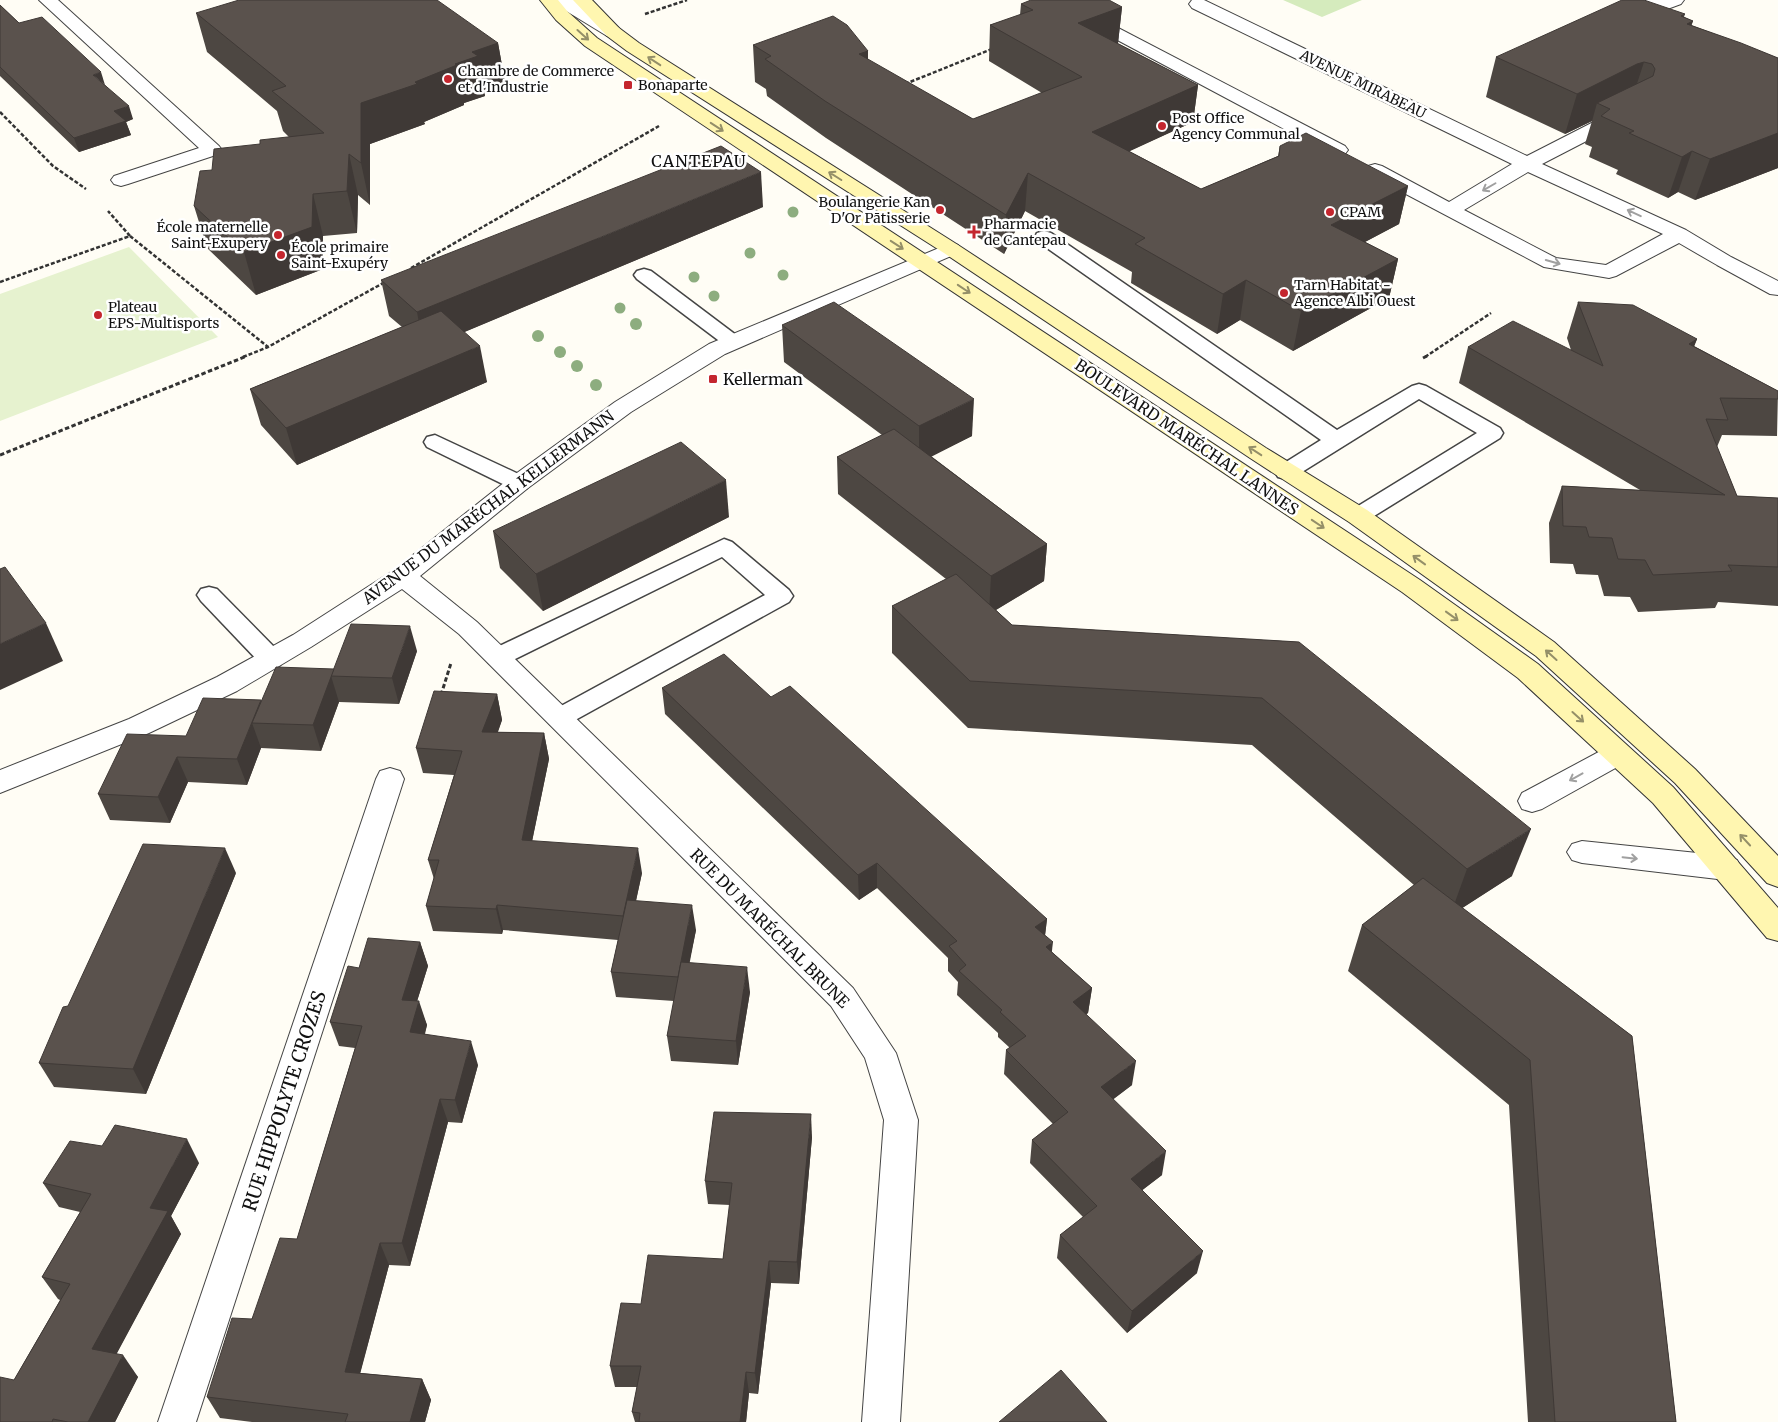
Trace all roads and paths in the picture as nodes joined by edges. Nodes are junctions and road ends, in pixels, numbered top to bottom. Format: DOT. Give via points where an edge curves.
graph roads {
  1 [pos="48,0"];
  2 [pos="549,0"];
  3 [pos="565,0"];
  4 [pos="582,0"];
  5 [pos="1646,0"];
  6 [pos="1676,0"];
  7 [pos="1198,4"];
  8 [pos="1099,23"];
  9 [pos="613,32"];
  10 [pos="996,48"];
  11 [pos="898,87"];
  12 [pos="1632,110"];
  13 [pos="0,112"];
  14 [pos="700,116"];
  15 [pos="1527,164"];
  16 [pos="120,180"];
  17 [pos="90,191"];
  18 [pos="107,210"];
  19 [pos="1449,210"];
  20 [pos="1679,234"];
  21 [pos="130,236"];
  22 [pos="1044,237"];
  23 [pos="951,249"];
  24 [pos="923,262"];
  25 [pos="405,272"];
  26 [pos="644,274"];
  27 [pos="388,281"];
  28 [pos="0,282"];
  29 [pos="1778,289"];
  30 [pos="1491,313"];
  31 [pos="733,342"];
  32 [pos="268,347"];
  33 [pos="1419,390"];
  34 [pos="1336,440"];
  35 [pos="434,442"];
  36 [pos="0,455"];
  37 [pos="1286,472"];
  38 [pos="519,483"];
  39 [pos="1358,516"];
  40 [pos="403,576"];
  41 [pos="209,594"];
  42 [pos="468,628"];
  43 [pos="498,658"];
  44 [pos="271,659"];
  45 [pos="441,697"];
  46 [pos="559,718"];
  47 [pos="1618,754"];
  48 [pos="390,779"];
  49 [pos="0,782"];
  50 [pos="1532,801"];
  51 [pos="1582,852"];
  52 [pos="1726,868"];
  53 [pos="1778,875"];
  54 [pos="1778,929"];
  55 [pos="177,1422"];
  56 [pos="881,1422"];
  1 -- 16 [label="street" via="212,150"];
  2 -- 14 [label="main road, BOULEVARD MARÉCHAL LANNES, one-way" via="591,42"];
  3 -- 9 [label="street"];
  4 -- 9 [label="main road, BOULEVARD MARÉCHAL LANNES"];
  5 -- 6 [label="street" via="1662,6"];
  7 -- 15 [label="street, AVENUE MIRABEAU"];
  8 -- 19 [label="street"];
  23 -- 9 [label="main road, BOULEVARD MARÉCHAL LANNES, one-way"];
  10 -- 11 [label="path"];
  12 -- 15 [label="street"];
  13 -- 17 [label="path" via="53,166"];
  14 -- 24 [label="main road, BOULEVARD MARÉCHAL LANNES, one-way"];
  14 -- 25 [label="path" via="656,127"];
  15 -- 19 [label="street, one-way"];
  20 -- 15 [label="street, AVENUE MIRABEAU, one-way"];
  18 -- 21 [label="path"];
  19 -- 20 [label="street, one-way" via="1551,263 1609,272"];
  20 -- 29 [label="street"];
  21 -- 28 [label="path"];
  21 -- 32 [label="path"];
  22 -- 34 [label="lane"];
  23 -- 24 [label="street, AVENUE DU MARÉCHAL KELLERMANN"];
  37 -- 23 [label="main road, BOULEVARD MARÉCHAL LANNES, one-way"];
  24 -- 31 [label="street, AVENUE DU MARÉCHAL KELLERMANN"];
  24 -- 47 [label="main road, BOULEVARD MARÉCHAL LANNES, one-way" via="1411,586 1528,671"];
  26 -- 31 [label="lane"];
  27 -- 32 [label="path"];
  30 -- 33 [label="path" via="1406,368"];
  31 -- 38 [label="street, AVENUE DU MARÉCHAL KELLERMANN" via="623,407"];
  32 -- 36 [label="path"];
  33 -- 34 [label="lane"];
  33 -- 39 [label="lane" via="1492,433"];
  34 -- 37 [label="lane"];
  35 -- 38 [label="lane"];
  37 -- 39 [label="main road, BOULEVARD MARÉCHAL LANNES"];
  38 -- 40 [label="street, AVENUE DU MARÉCHAL KELLERMANN"];
  53 -- 39 [label="main road, BOULEVARD MARÉCHAL LANNES, one-way" via="1685,776 1545,649"];
  40 -- 42 [label="street, RUE DU MARÉCHAL BRUNE"];
  40 -- 44 [label="street, AVENUE DU MARÉCHAL KELLERMANN"];
  41 -- 44 [label="lane"];
  42 -- 43 [label="street, RUE DU MARÉCHAL BRUNE"];
  42 -- 45 [label="path" via="458,644"];
  43 -- 46 [label="street, RUE DU MARÉCHAL BRUNE"];
  43 -- 46 [label="lane" via="724,547 781,596"];
  44 -- 49 [label="street, AVENUE DU MARÉCHAL KELLERMANN" via="139,726"];
  46 -- 56 [label="street, RUE DU MARÉCHAL BRUNE" via="842,997 880,1053 901,1120"];
  47 -- 50 [label="street, one-way"];
  47 -- 52 [label="main road, BOULEVARD MARÉCHAL LANNES" via="1663,795"];
  48 -- 55 [label="street, RUE HIPPOLYTE CROZES"];
  51 -- 52 [label="street, one-way"];
  52 -- 54 [label="main road, BOULEVARD MARÉCHAL LANNES"];
}
